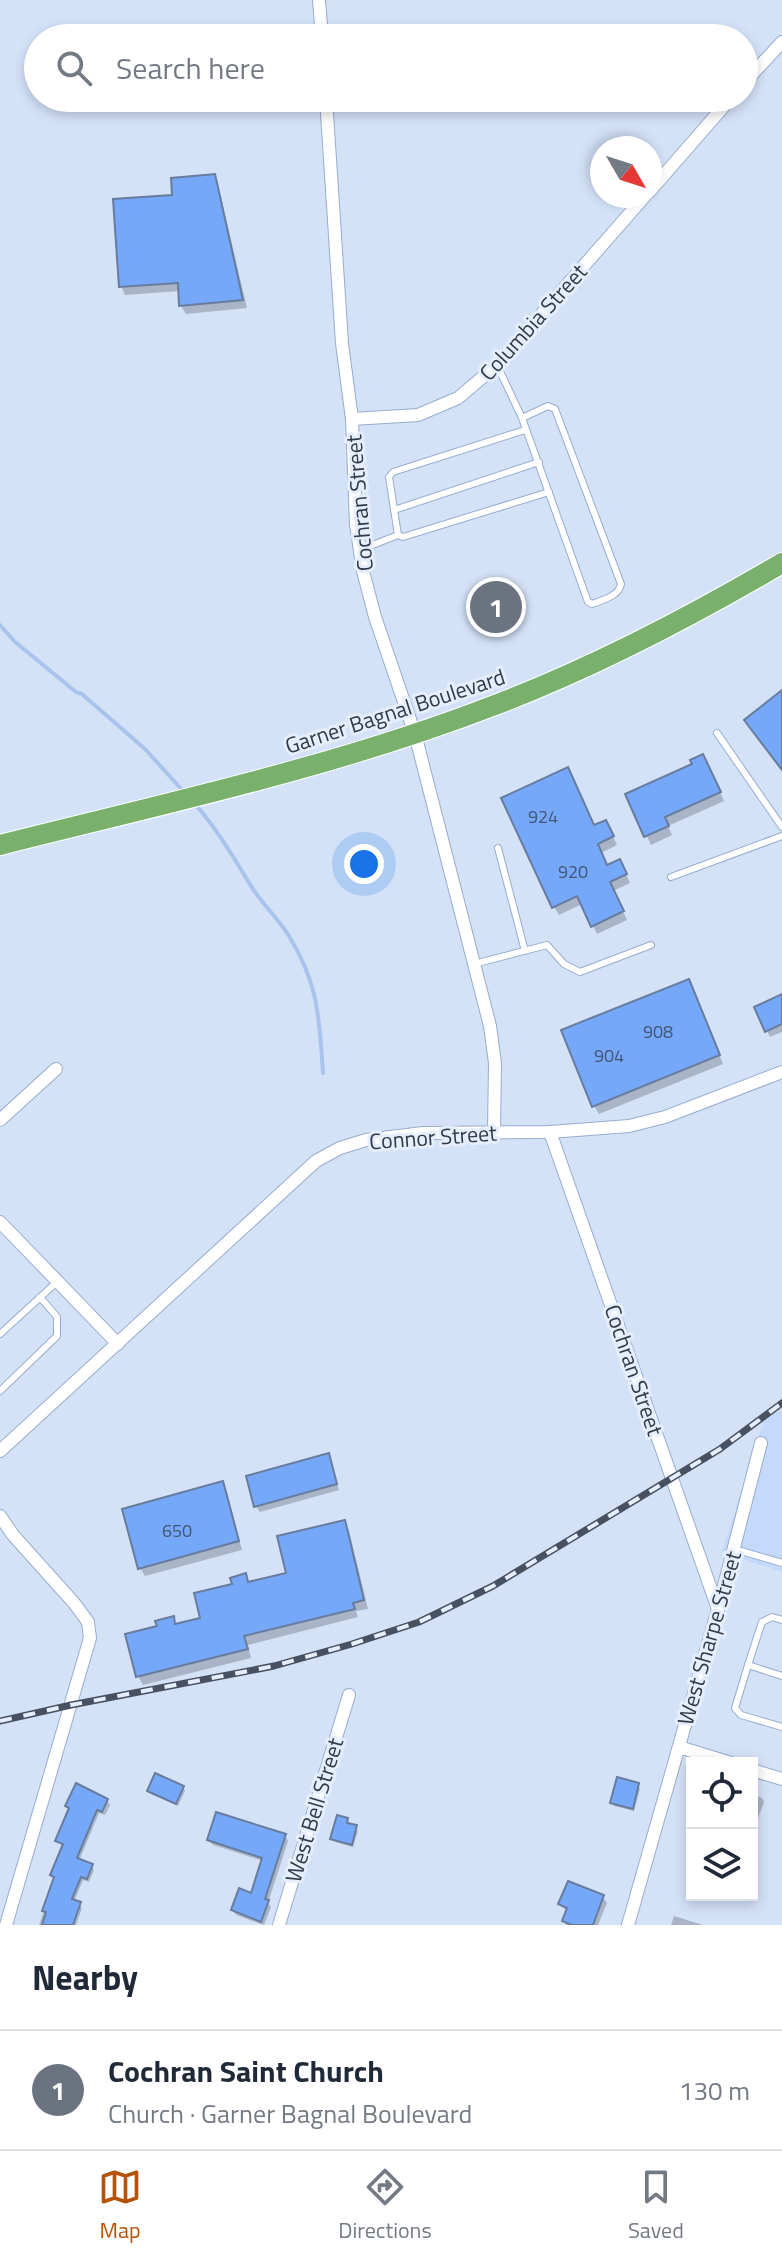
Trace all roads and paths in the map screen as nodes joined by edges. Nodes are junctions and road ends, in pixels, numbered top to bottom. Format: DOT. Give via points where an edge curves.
graph roads {
  1 [pos="319,0"];
  2 [pos="321,24"];
  3 [pos="782,42"];
  4 [pos="758,68"];
  5 [pos="327,112"];
  6 [pos="719,112"];
  7 [pos="662,177"];
  8 [pos="634,208"];
  9 [pos="497,365"];
  10 [pos="522,418"];
  11 [pos="352,419"];
  12 [pos="525,430"];
  13 [pos="539,462"];
  14 [pos="549,492"];
  15 [pos="394,510"];
  16 [pos="398,535"];
  17 [pos="360,550"];
  18 [pos="782,563"];
  19 [pos="717,733"];
  20 [pos="415,734"];
  21 [pos="782,827"];
  22 [pos="782,836"];
  23 [pos="0,845"];
  24 [pos="498,848"];
  25 [pos="671,877"];
  26 [pos="651,945"];
  27 [pos="525,951"];
  28 [pos="474,964"];
  29 [pos="56,1069"];
  30 [pos="782,1072"];
  31 [pos="0,1120"];
  32 [pos="494,1131"];
  33 [pos="550,1132"];
  34 [pos="0,1222"];
  35 [pos="58,1281"];
  36 [pos="40,1297"];
  37 [pos="0,1334"];
  38 [pos="118,1344"];
  39 [pos="0,1391"];
  40 [pos="761,1443"];
  41 [pos="0,1451"];
  42 [pos="0,1516"];
  43 [pos="734,1549"];
  44 [pos="782,1563"];
  45 [pos="718,1609"];
  46 [pos="782,1620"];
  47 [pos="748,1665"];
  48 [pos="782,1676"];
  49 [pos="349,1695"];
  50 [pos="782,1727"];
  51 [pos="679,1747"];
  52 [pos="712,1757"];
  53 [pos="758,1772"];
  54 [pos="782,1779"];
  55 [pos="6,1925"];
  56 [pos="279,1925"];
  57 [pos="628,1925"];
  1 -- 2 [label="street"];
  3 -- 4 [label="street"];
  5 -- 11 [label="street, Cochran Street"];
  6 -- 7 [label="street"];
  8 -- 9 [label="street, Columbia Street"];
  9 -- 10 [label="lane"];
  9 -- 11 [label="street, Columbia Street" via="458,398 418,415"];
  10 -- 12 [label="lane"];
  10 -- 14 [label="lane" via="548,406 555,409 621,584 617,592 588,602"];
  11 -- 17 [label="street, Cochran Street"];
  12 -- 13 [label="lane"];
  12 -- 15 [label="lane" via="393,472 389,477"];
  13 -- 14 [label="lane"];
  13 -- 15 [label="lane"];
  14 -- 16 [label="lane"];
  15 -- 16 [label="lane"];
  16 -- 17 [label="lane"];
  17 -- 20 [label="street, Cochran Street" via="375,617"];
  18 -- 20 [label="highway, Garner Bagnal Boulevard" via="572,674"];
  19 -- 21 [label="lane"];
  20 -- 23 [label="highway, Garner Bagnal Boulevard" via="168,805"];
  20 -- 28 [label="street, Cochran Street"];
  22 -- 25 [label="lane"];
  24 -- 27 [label="lane"];
  26 -- 27 [label="lane" via="580,972 547,945"];
  27 -- 28 [label="lane"];
  28 -- 32 [label="street, Cochran Street" via="495,1063"];
  29 -- 31 [label="street"];
  30 -- 33 [label="street, Connor Street" via="665,1117 629,1126"];
  32 -- 33 [label="street, Connor Street"];
  32 -- 38 [label="street, Connor Street" via="366,1140 316,1161"];
  33 -- 45 [label="street, Cochran Street"];
  34 -- 35 [label="street"];
  35 -- 36 [label="lane"];
  35 -- 38 [label="street"];
  36 -- 37 [label="lane"];
  36 -- 39 [label="lane" via="57,1317 58,1332"];
  38 -- 41 [label="street, Connor Street"];
  40 -- 43 [label="street, West Sharpe Street"];
  42 -- 55 [label="street" via="74,1603 88,1622 90,1638"];
  43 -- 44 [label="lane"];
  43 -- 45 [label="street, West Sharpe Street"];
  45 -- 51 [label="street, West Sharpe Street"];
  46 -- 47 [label="lane" via="762,1622"];
  47 -- 48 [label="lane"];
  47 -- 50 [label="lane" via="735,1708 741,1715"];
  49 -- 56 [label="street, West Bell Street"];
  51 -- 52 [label="street"];
  51 -- 57 [label="street, West Sharpe Street"];
  53 -- 54 [label="street"];
}
